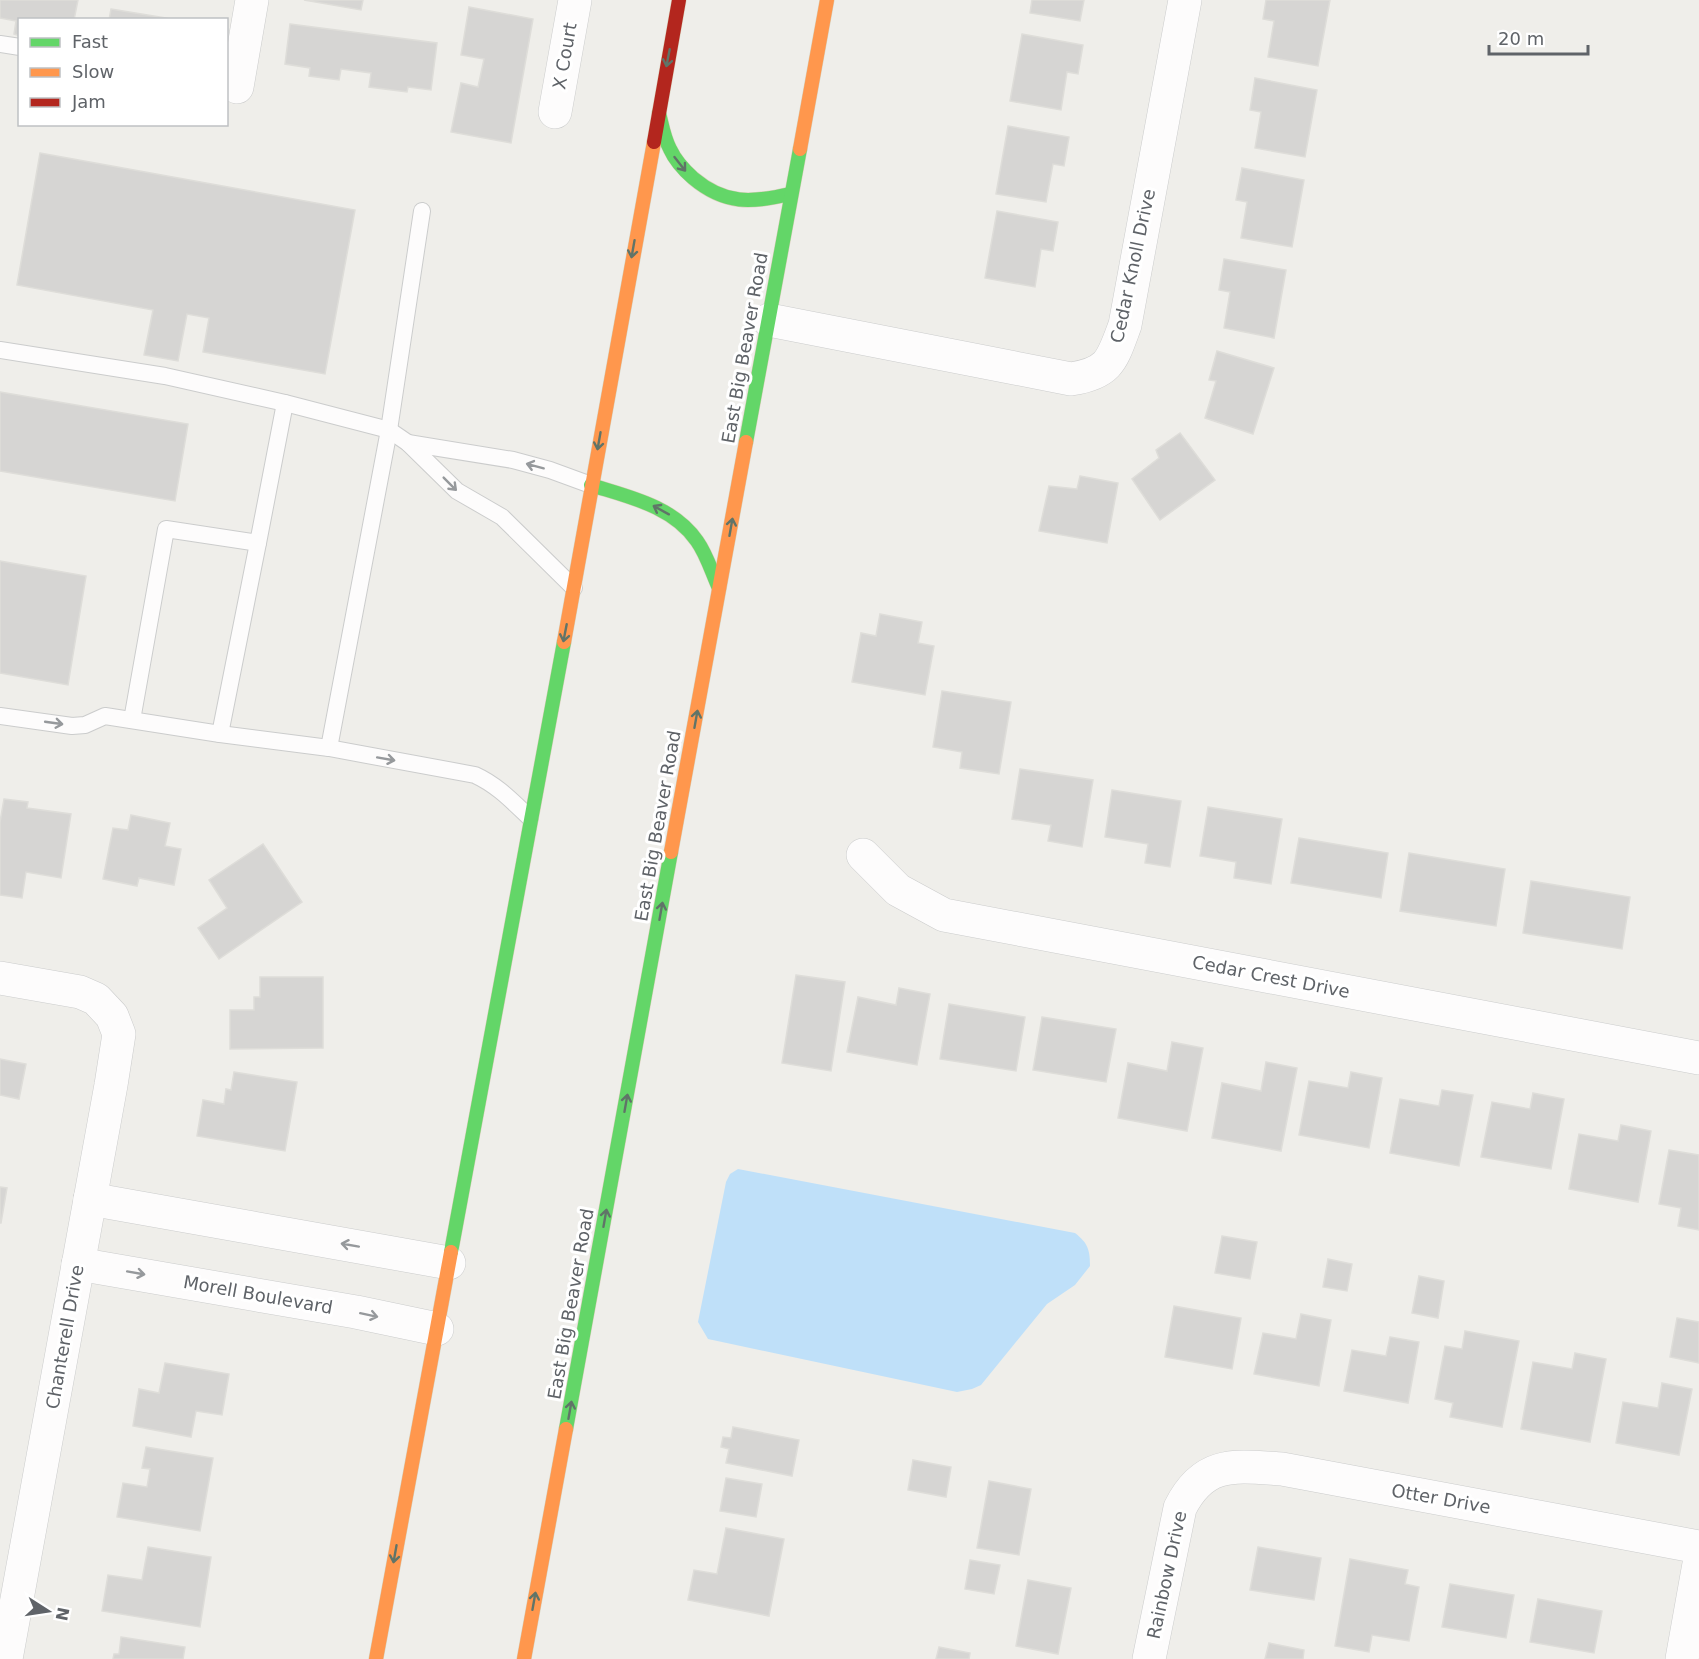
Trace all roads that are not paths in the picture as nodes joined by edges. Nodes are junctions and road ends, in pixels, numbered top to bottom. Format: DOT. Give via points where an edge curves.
graph roads {
  1 [pos="252,0"];
  2 [pos="575,0"];
  3 [pos="679,0"];
  4 [pos="827,0"];
  5 [pos="1185,0"];
  6 [pos="0,44"];
  7 [pos="18,47"];
  8 [pos="232,86"];
  9 [pos="658,111"];
  10 [pos="555,112"];
  11 [pos="790,194"];
  12 [pos="422,211"];
  13 [pos="769,320"];
  14 [pos="0,350"];
  15 [pos="285,403"];
  16 [pos="389,430"];
  17 [pos="408,443"];
  18 [pos="591,485"];
  19 [pos="258,543"];
  20 [pos="573,588"];
  21 [pos="719,588"];
  22 [pos="0,716"];
  23 [pos="132,720"];
  24 [pos="220,735"];
  25 [pos="329,748"];
  26 [pos="530,818"];
  27 [pos="862,855"];
  28 [pos="0,978"];
  29 [pos="1699,1058"];
  30 [pos="90,1199"];
  31 [pos="448,1263"];
  32 [pos="78,1264"];
  33 [pos="437,1329"];
  34 [pos="1188,1491"];
  35 [pos="1699,1547"];
  36 [pos="1699,1564"];
  37 [pos="6,1659"];
  38 [pos="376,1659"];
  39 [pos="524,1659"];
  40 [pos="1149,1659"];
  41 [pos="1682,1659"];
  1 -- 8 [label="street"];
  2 -- 10 [label="street, X Court"];
  3 -- 9 [label="main road, one-way"];
  4 -- 11 [label="main road, East Big Beaver Road"];
  5 -- 13 [label="street, Cedar Knoll Drive" via="1125,325 1107,365 1090,376 1071,379"];
  6 -- 7 [label="lane"];
  9 -- 11 [label="main road, one-way" via="669,148 681,168 718,196 764,201"];
  9 -- 18 [label="main road, one-way"];
  11 -- 13 [label="main road, East Big Beaver Road"];
  12 -- 16 [label="lane"];
  21 -- 13 [label="main road, East Big Beaver Road, one-way"];
  14 -- 15 [label="lane" via="165,376"];
  15 -- 16 [label="lane"];
  15 -- 19 [label="lane"];
  16 -- 17 [label="lane"];
  16 -- 25 [label="lane"];
  18 -- 17 [label="lane, one-way" via="513,460"];
  17 -- 20 [label="lane, one-way" via="456,491 502,518"];
  18 -- 20 [label="main road"];
  21 -- 18 [label="main road, one-way" via="696,541 680,522 661,508"];
  19 -- 23 [label="lane" via="166,529"];
  19 -- 24 [label="lane"];
  20 -- 26 [label="main road, one-way"];
  39 -- 21 [label="main road, East Big Beaver Road, one-way"];
  22 -- 23 [label="lane, one-way" via="72,726 105,716"];
  23 -- 24 [label="lane"];
  24 -- 25 [label="lane"];
  25 -- 26 [label="lane, one-way" via="475,775 490,782"];
  26 -- 31 [label="main road"];
  27 -- 29 [label="street, Cedar Crest Drive" via="898,890 944,915"];
  28 -- 30 [label="street, Chanterell Drive" via="80,992 96,999 112,1016 119,1034 118,1046"];
  31 -- 30 [label="street, one-way"];
  30 -- 32 [label="street, Chanterell Drive"];
  31 -- 33 [label="main road"];
  32 -- 33 [label="street, Morell Boulevard, one-way"];
  32 -- 37 [label="street, Chanterell Drive"];
  33 -- 38 [label="main road, one-way"];
  34 -- 35 [label="street, Otter Drive" via="1210,1473 1232,1467 1282,1469"];
  34 -- 40 [label="street, Rainbow Drive" via="1174,1527"];
  36 -- 41 [label="street"];
}
